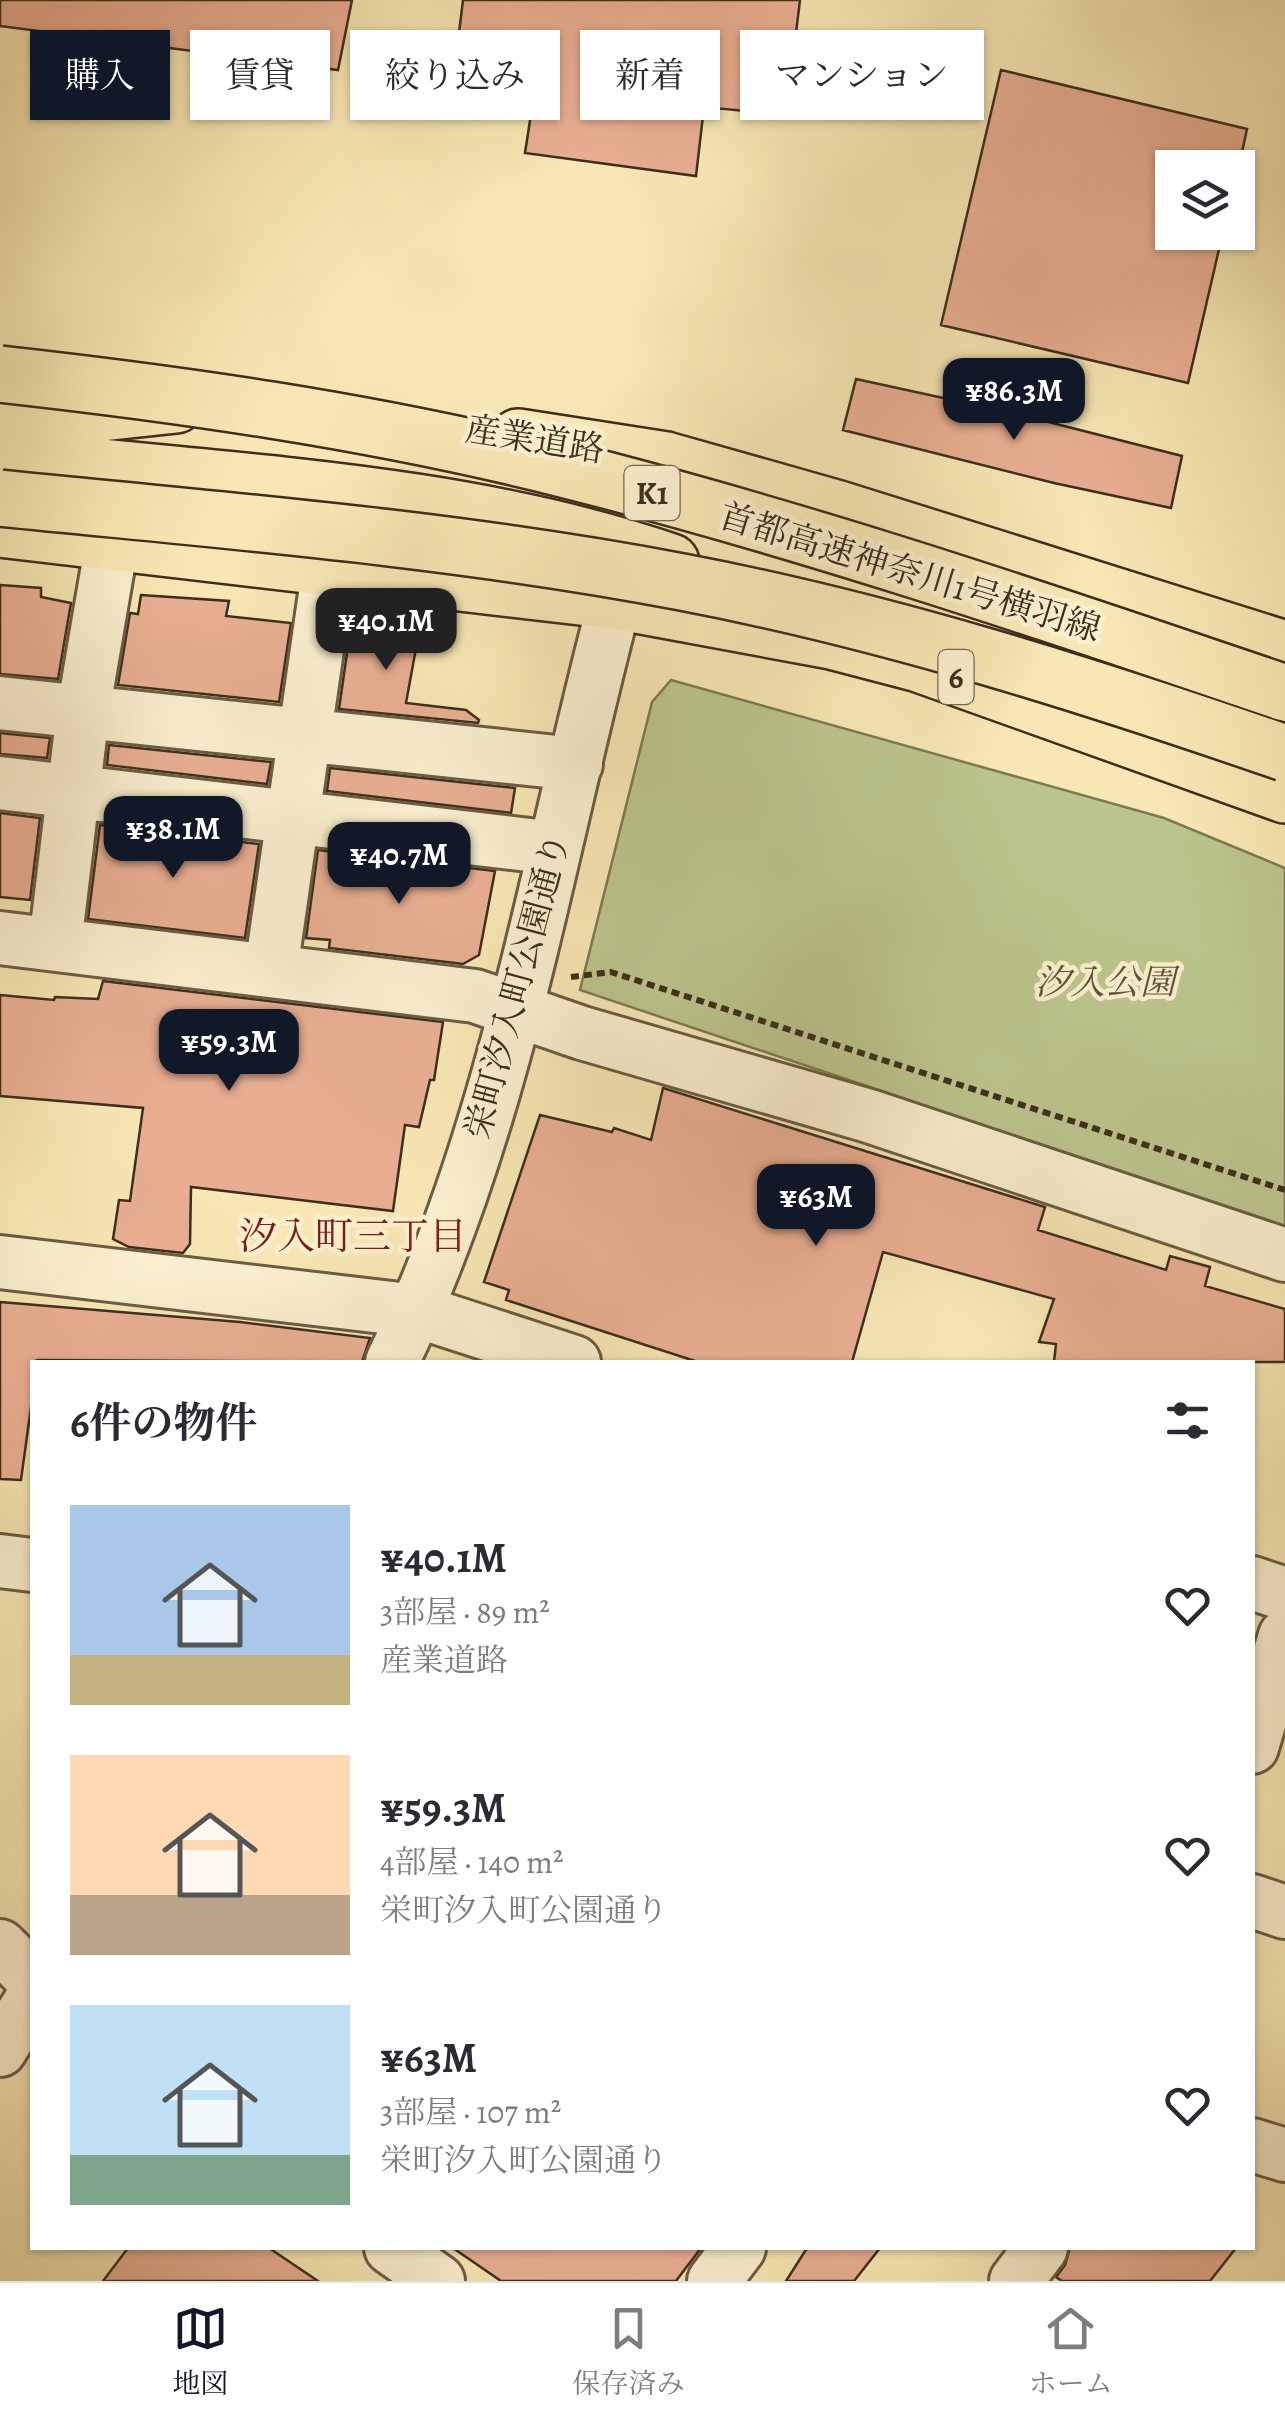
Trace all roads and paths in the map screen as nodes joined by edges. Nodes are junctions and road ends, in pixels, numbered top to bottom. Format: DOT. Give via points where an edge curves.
graph roads {
  1 [pos="0,364"];
  2 [pos="0,374"];
  3 [pos="246,395"];
  4 [pos="0,416"];
  5 [pos="0,456"];
  6 [pos="0,498"];
  7 [pos="0,528"];
  8 [pos="112,543"];
  9 [pos="329,566"];
  10 [pos="615,601"];
  11 [pos="1285,648"];
  12 [pos="919,664"];
  13 [pos="1285,693"];
  14 [pos="0,704"];
  15 [pos="83,712"];
  16 [pos="304,736"];
  17 [pos="1285,752"];
  18 [pos="576,764"];
  19 [pos="0,783"];
  20 [pos="74,791"];
  21 [pos="1285,795"];
  22 [pos="292,817"];
  23 [pos="555,848"];
  24 [pos="0,938"];
  25 [pos="56,944"];
  26 [pos="271,970"];
  27 [pos="568,977"];
  28 [pos="515,1011"];
  29 [pos="1285,1190"];
  30 [pos="1285,1254"];
  31 [pos="0,1262"];
  32 [pos="417,1311"];
  33 [pos="393,1360"];
  34 [pos="568,1360"];
  35 [pos="0,1561"];
  36 [pos="30,1564"];
  37 [pos="1255,1585"];
  38 [pos="1285,1594"];
  39 [pos="1285,1636"];
  40 [pos="1255,1737"];
  41 [pos="1255,1902"];
  42 [pos="1285,1912"];
  43 [pos="0,1946"];
  44 [pos="30,1976"];
  45 [pos="30,2002"];
  46 [pos="0,2050"];
  47 [pos="1255,2146"];
  48 [pos="1285,2155"];
  49 [pos="737,2250"];
  50 [pos="1040,2250"];
  51 [pos="714,2281"];
  52 [pos="1016,2281"];
  1 -- 3 [label="main road, 産業道路"];
  2 -- 13 [label="main road, 首都高速神奈川1号横羽線 / K1, bridge" via="228,404 536,463 866,556"];
  3 -- 4 [label="main road" via="136,411"];
  3 -- 11 [label="main road, 産業道路" via="666,460"];
  5 -- 12 [label="main road" via="298,485 596,538 688,567"];
  6 -- 17 [label="main road, 首都高速神奈川1号横羽線 / K1, bridge" via="401,540 684,582 992,659"];
  7 -- 8 [label="main road, 6"];
  8 -- 9 [label="main road, 6"];
  8 -- 15 [label="street"];
  9 -- 10 [label="main road, 6"];
  9 -- 16 [label="street"];
  10 -- 12 [label="main road, 6"];
  10 -- 18 [label="street, 栄町汐入町公園通り"];
  12 -- 21 [label="main road, 6"];
  14 -- 15 [label="street"];
  15 -- 16 [label="street"];
  15 -- 20 [label="street"];
  16 -- 18 [label="street"];
  16 -- 22 [label="street"];
  18 -- 23 [label="street, 栄町汐入町公園通り"];
  19 -- 20 [label="street"];
  20 -- 22 [label="street"];
  20 -- 25 [label="street"];
  22 -- 23 [label="street"];
  22 -- 26 [label="street"];
  23 -- 28 [label="street, 栄町汐入町公園通り"];
  24 -- 25 [label="street"];
  25 -- 26 [label="street"];
  26 -- 28 [label="street" via="475,996"];
  27 -- 29 [label="path" via="611,972"];
  28 -- 30 [label="street" via="869,1116"];
  28 -- 32 [label="street, 栄町汐入町公園通り" via="444,1245"];
  31 -- 32 [label="street"];
  32 -- 33 [label="street, 栄町汐入町公園通り"];
  32 -- 34 [label="street"];
  35 -- 36 [label="street"];
  37 -- 38 [label="street"];
  39 -- 40 [label="street"];
  41 -- 42 [label="street"];
  43 -- 44 [label="street"];
  45 -- 46 [label="street"];
  47 -- 48 [label="street"];
  49 -- 51 [label="street"];
  50 -- 52 [label="street"];
}
